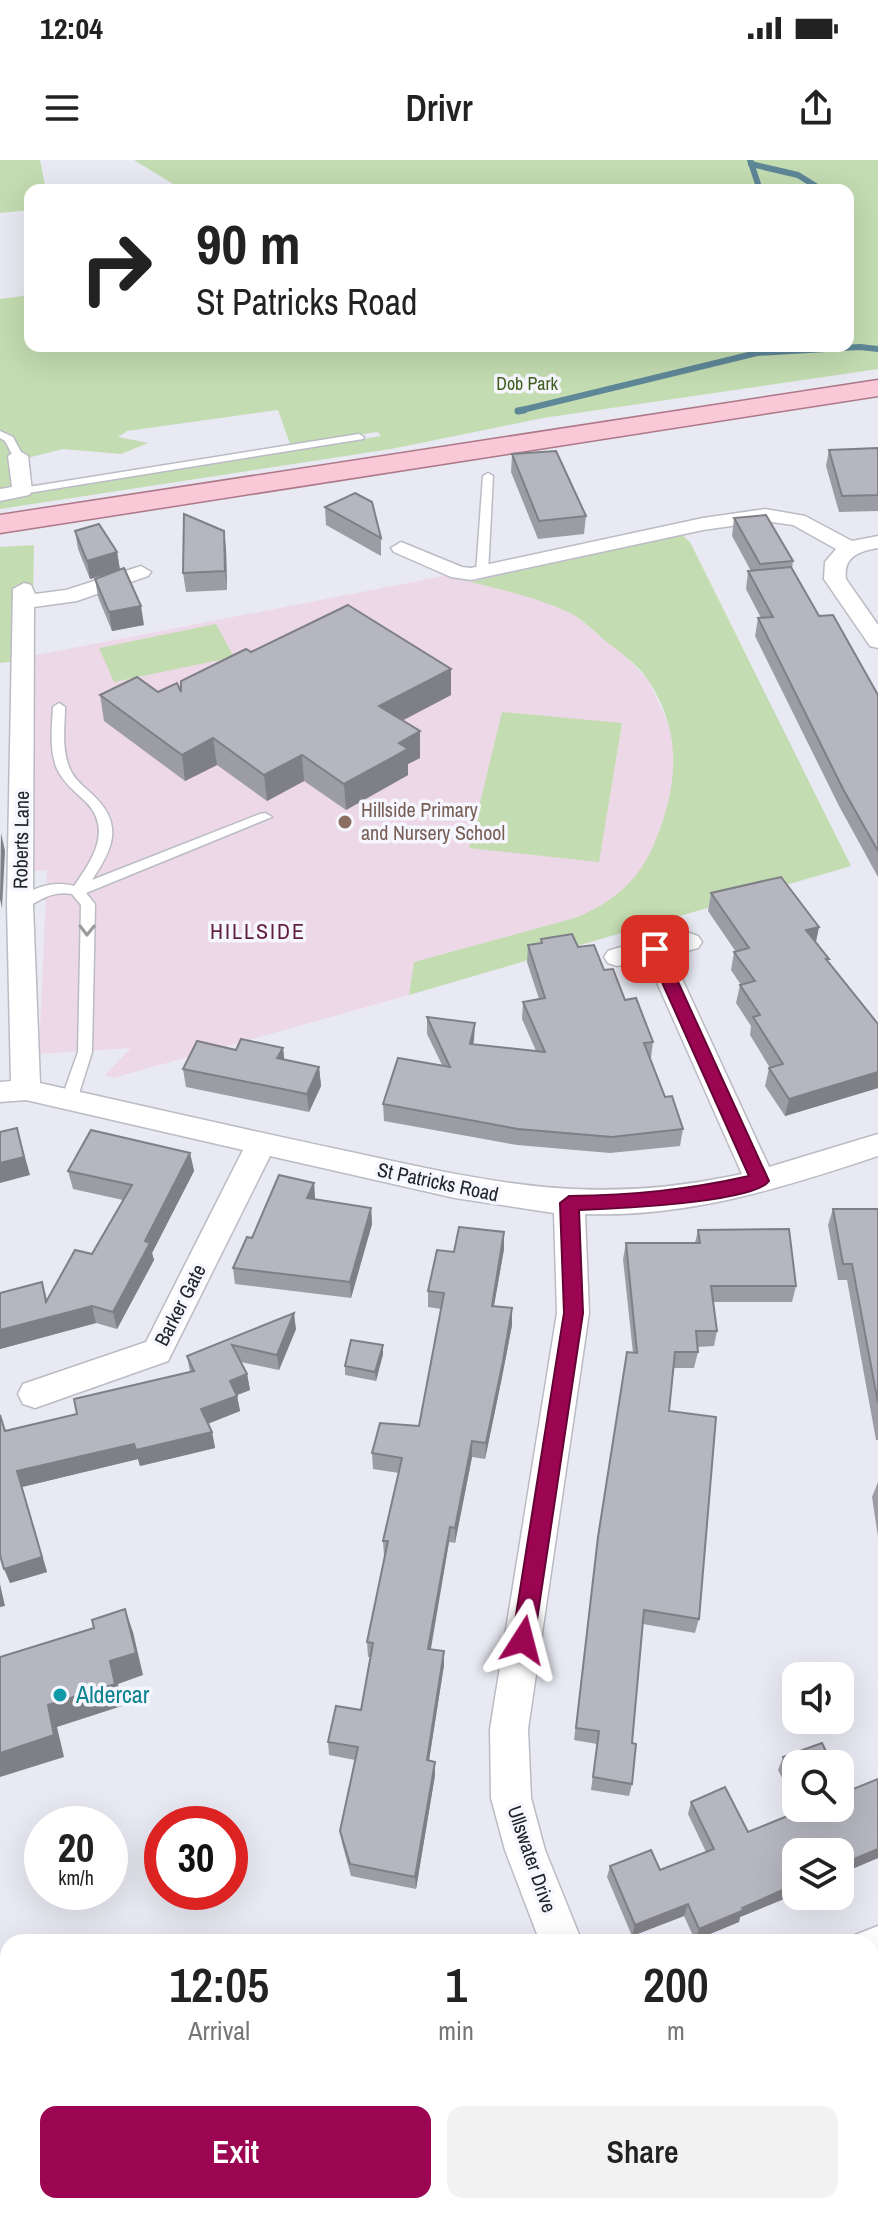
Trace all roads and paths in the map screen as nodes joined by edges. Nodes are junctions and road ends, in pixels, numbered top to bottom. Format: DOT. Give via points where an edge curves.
graph roads {
  1 [pos="878,388"];
  2 [pos="0,434"];
  3 [pos="359,437"];
  4 [pos="18,456"];
  5 [pos="488,476"];
  6 [pos="22,491"];
  7 [pos="0,495"];
  8 [pos="0,524"];
  9 [pos="878,542"];
  10 [pos="401,548"];
  11 [pos="851,549"];
  12 [pos="141,572"];
  13 [pos="482,573"];
  14 [pos="878,641"];
  15 [pos="59,707"];
  16 [pos="265,817"];
  17 [pos="77,891"];
  18 [pos="20,905"];
  19 [pos="689,942"];
  20 [pos="655,949"];
  21 [pos="617,957"];
  22 [pos="13,1091"];
  23 [pos="69,1100"];
  24 [pos="261,1144"];
  25 [pos="878,1145"];
  26 [pos="760,1181"];
  27 [pos="569,1203"];
  28 [pos="35,1394"];
  29 [pos="558,1934"];
  1 -- 8 [label="main road"];
  2 -- 4 [label="lane"];
  3 -- 6 [label="lane"];
  4 -- 6 [label="street"];
  5 -- 13 [label="lane"];
  6 -- 7 [label="street"];
  9 -- 11 [label="street"];
  10 -- 13 [label="street" via="458,573"];
  11 -- 13 [label="street" via="798,520 744,517"];
  11 -- 14 [label="street" via="834,563 835,579"];
  12 -- 18 [label="street, Roberts Lane" via="69,596 24,595"];
  15 -- 17 [label="lane" via="64,772 108,825 103,850"];
  16 -- 17 [label="lane"];
  17 -- 18 [label="lane" via="46,889"];
  17 -- 23 [label="lane, one-way" via="88,904 85,1052"];
  18 -- 22 [label="street, Roberts Lane"];
  19 -- 20 [label="street"];
  20 -- 21 [label="street"];
  20 -- 26 [label="street"];
  22 -- 23 [label="street, St Patricks Road"];
  23 -- 24 [label="street, St Patricks Road"];
  24 -- 27 [label="street, St Patricks Road" via="476,1192"];
  24 -- 28 [label="street, Barker Gate" via="157,1352"];
  25 -- 26 [label="street, St Patricks Road"];
  26 -- 27 [label="street, St Patricks Road" via="642,1202"];
  27 -- 29 [label="street, Ullswater Drive" via="573,1313 509,1729 511,1798"];
}
